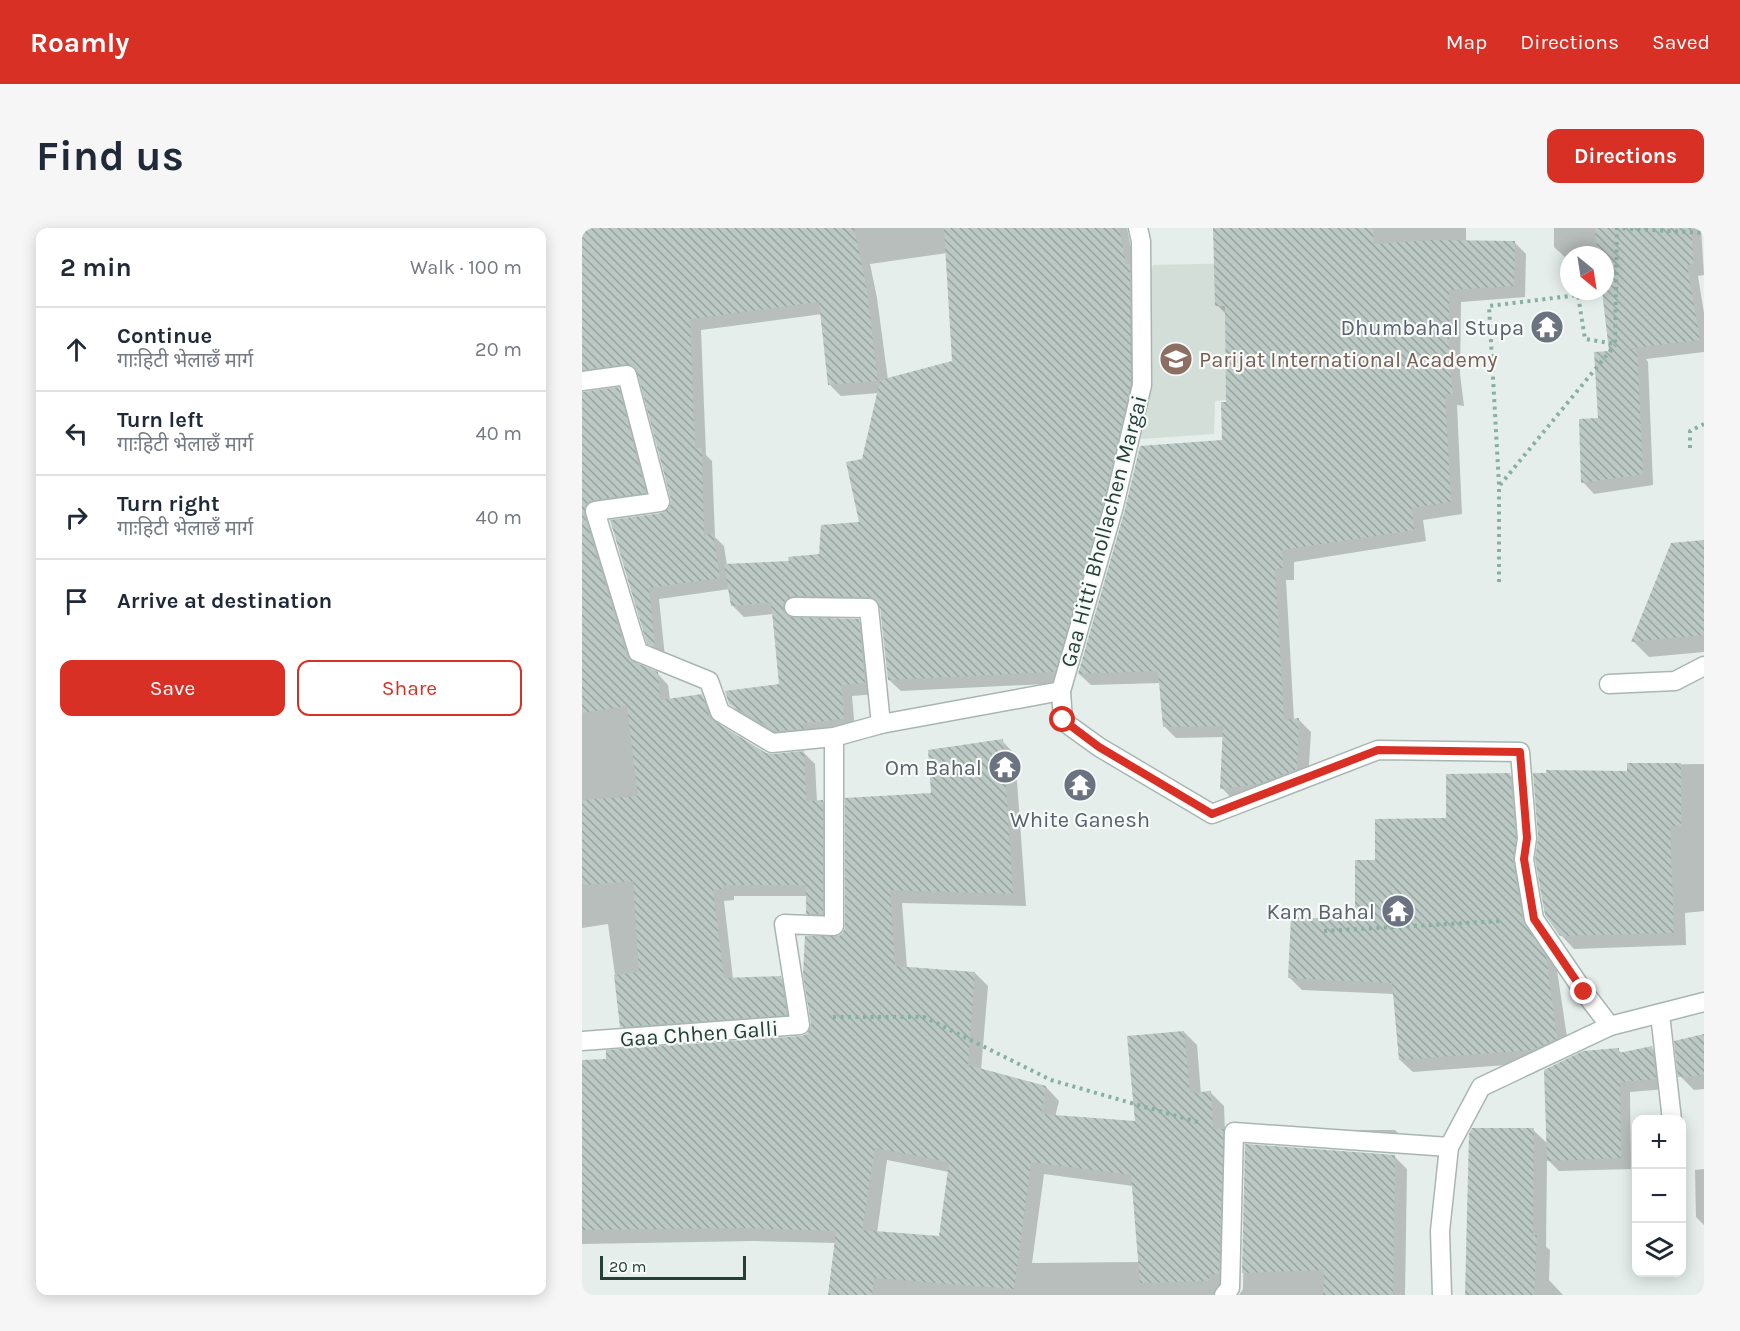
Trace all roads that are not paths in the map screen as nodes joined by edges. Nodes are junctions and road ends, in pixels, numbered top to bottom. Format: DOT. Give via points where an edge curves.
graph roads {
  1 [pos="1138,228"];
  2 [pos="582,381"];
  3 [pos="794,606"];
  4 [pos="1704,666"];
  5 [pos="1610,684"];
  6 [pos="1061,691"];
  7 [pos="881,724"];
  8 [pos="834,737"];
  9 [pos="1704,1002"];
  10 [pos="1660,1014"];
  11 [pos="1610,1026"];
  12 [pos="582,1041"];
  13 [pos="1672,1115"];
  14 [pos="1449,1147"];
  15 [pos="1224,1295"];
  16 [pos="1442,1295"];
  1 -- 6 [label="street, Gaa Hitti Bhollachen Margai" via="1142,385 1114,506"];
  2 -- 8 [label="street" via="627,375 660,502 595,511 638,652 709,681 720,711 772,743"];
  3 -- 7 [label="street" via="877,607"];
  4 -- 5 [label="street" via="1675,681"];
  6 -- 7 [label="street"];
  6 -- 11 [label="street" via="1063,720 1099,747 1212,814 1378,750 1520,752 1527,838 1524,859 1534,919"];
  7 -- 8 [label="street"];
  8 -- 12 [label="street, Gaa Chhen Galli" via="834,926 784,924 800,1026"];
  9 -- 10 [label="street"];
  10 -- 11 [label="street"];
  10 -- 13 [label="street"];
  11 -- 14 [label="street" via="1481,1087"];
  14 -- 15 [label="street" via="1234,1132 1230,1288"];
  14 -- 16 [label="street" via="1440,1231"];
}
